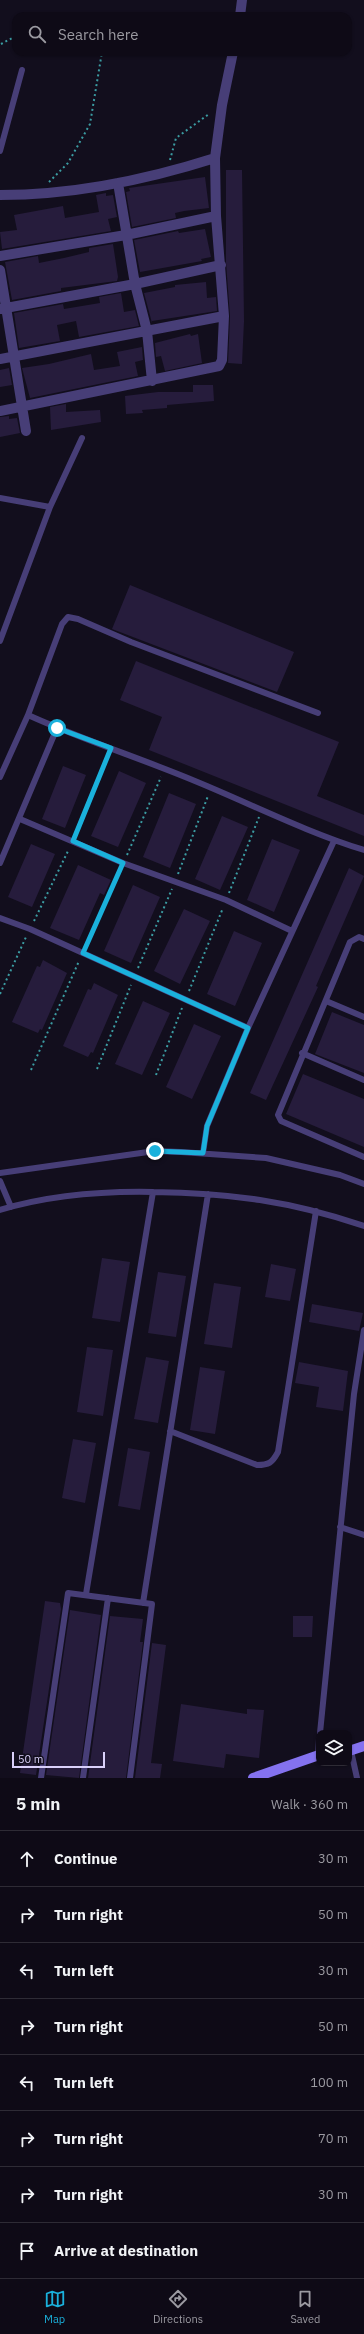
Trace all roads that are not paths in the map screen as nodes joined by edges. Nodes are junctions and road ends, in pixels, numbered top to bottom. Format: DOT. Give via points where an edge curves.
graph roads {
  1 [pos="242,0"];
  2 [pos="240,12"];
  3 [pos="232,56"];
  4 [pos="22,70"];
  5 [pos="0,151"];
  6 [pos="215,158"];
  7 [pos="118,183"];
  8 [pos="0,195"];
  9 [pos="216,216"];
  10 [pos="126,235"];
  11 [pos="0,256"];
  12 [pos="221,264"];
  13 [pos="0,270"];
  14 [pos="135,284"];
  15 [pos="3,309"];
  16 [pos="224,316"];
  17 [pos="147,331"];
  18 [pos="14,356"];
  19 [pos="0,358"];
  20 [pos="152,381"];
  21 [pos="22,407"];
  22 [pos="0,411"];
  23 [pos="26,431"];
  24 [pos="82,438"];
  25 [pos="0,498"];
  26 [pos="50,507"];
  27 [pos="0,641"];
  28 [pos="318,713"];
  29 [pos="28,715"];
  30 [pos="57,728"];
  31 [pos="0,777"];
  32 [pos="20,819"];
  33 [pos="334,840"];
  34 [pos="364,850"];
  35 [pos="0,863"];
  36 [pos="0,918"];
  37 [pos="292,931"];
  38 [pos="364,939"];
  39 [pos="326,1001"];
  40 [pos="364,1017"];
  41 [pos="248,1028"];
  42 [pos="302,1053"];
  43 [pos="364,1080"];
  44 [pos="203,1153"];
  45 [pos="364,1157"];
  46 [pos="0,1173"];
  47 [pos="0,1181"];
  48 [pos="364,1184"];
  49 [pos="153,1192"];
  50 [pos="208,1194"];
  51 [pos="11,1207"];
  52 [pos="0,1210"];
  53 [pos="316,1211"];
  54 [pos="364,1226"];
  55 [pos="364,1330"];
  56 [pos="170,1431"];
  57 [pos="340,1527"];
  58 [pos="364,1535"];
  59 [pos="86,1594"];
  60 [pos="108,1598"];
  61 [pos="143,1603"];
  62 [pos="320,1730"];
  63 [pos="364,1746"];
  64 [pos="352,1750"];
  65 [pos="316,1756"];
  66 [pos="352,1759"];
  67 [pos="41,1778"];
  68 [pos="83,1778"];
  69 [pos="130,1778"];
  70 [pos="253,1778"];
  71 [pos="357,1778"];
  1 -- 2 [label="street"];
  3 -- 6 [label="street"];
  4 -- 5 [label="lane"];
  6 -- 7 [label="street" via="165,174"];
  6 -- 9 [label="street"];
  7 -- 8 [label="street" via="23,195"];
  7 -- 10 [label="street"];
  9 -- 10 [label="street"];
  9 -- 12 [label="street"];
  10 -- 11 [label="street"];
  10 -- 14 [label="street"];
  12 -- 14 [label="street"];
  12 -- 16 [label="street"];
  13 -- 15 [label="street"];
  14 -- 15 [label="street"];
  14 -- 17 [label="street"];
  15 -- 18 [label="street"];
  16 -- 17 [label="street"];
  16 -- 20 [label="street" via="222,360 219,366"];
  17 -- 18 [label="street"];
  17 -- 20 [label="street"];
  18 -- 19 [label="street"];
  18 -- 21 [label="street"];
  20 -- 21 [label="street"];
  21 -- 22 [label="street"];
  21 -- 23 [label="street"];
  24 -- 26 [label="lane"];
  25 -- 26 [label="lane"];
  26 -- 27 [label="lane"];
  28 -- 29 [label="lane" via="68,617 62,624"];
  29 -- 30 [label="lane"];
  29 -- 31 [label="lane"];
  30 -- 32 [label="lane"];
  30 -- 33 [label="lane" via="211,787"];
  32 -- 35 [label="lane"];
  32 -- 37 [label="lane" via="123,863 226,900"];
  33 -- 34 [label="lane"];
  33 -- 37 [label="lane"];
  36 -- 41 [label="lane" via="30,929"];
  37 -- 41 [label="lane"];
  38 -- 39 [label="lane" via="359,937 350,942"];
  39 -- 40 [label="lane"];
  39 -- 42 [label="lane"];
  41 -- 44 [label="lane" via="207,1126"];
  42 -- 43 [label="lane"];
  42 -- 45 [label="lane" via="278,1110 280,1121"];
  44 -- 46 [label="lane" via="155,1151"];
  44 -- 48 [label="lane" via="266,1158 340,1175"];
  47 -- 51 [label="lane"];
  49 -- 50 [label="lane"];
  49 -- 51 [label="lane" via="107,1191 37,1200"];
  49 -- 59 [label="lane"];
  50 -- 53 [label="lane" via="260,1198"];
  50 -- 56 [label="lane"];
  51 -- 52 [label="lane"];
  53 -- 54 [label="lane"];
  53 -- 56 [label="lane" via="278,1452 273,1461 267,1466 257,1466"];
  55 -- 57 [label="lane" via="354,1394"];
  56 -- 61 [label="lane"];
  57 -- 58 [label="lane"];
  57 -- 62 [label="lane"];
  59 -- 60 [label="lane"];
  59 -- 67 [label="lane" via="68,1593"];
  60 -- 61 [label="lane"];
  60 -- 68 [label="lane"];
  61 -- 69 [label="lane" via="152,1604"];
  63 -- 64 [label="main road"];
  65 -- 70 [label="main road"];
  66 -- 71 [label="lane"];
}
